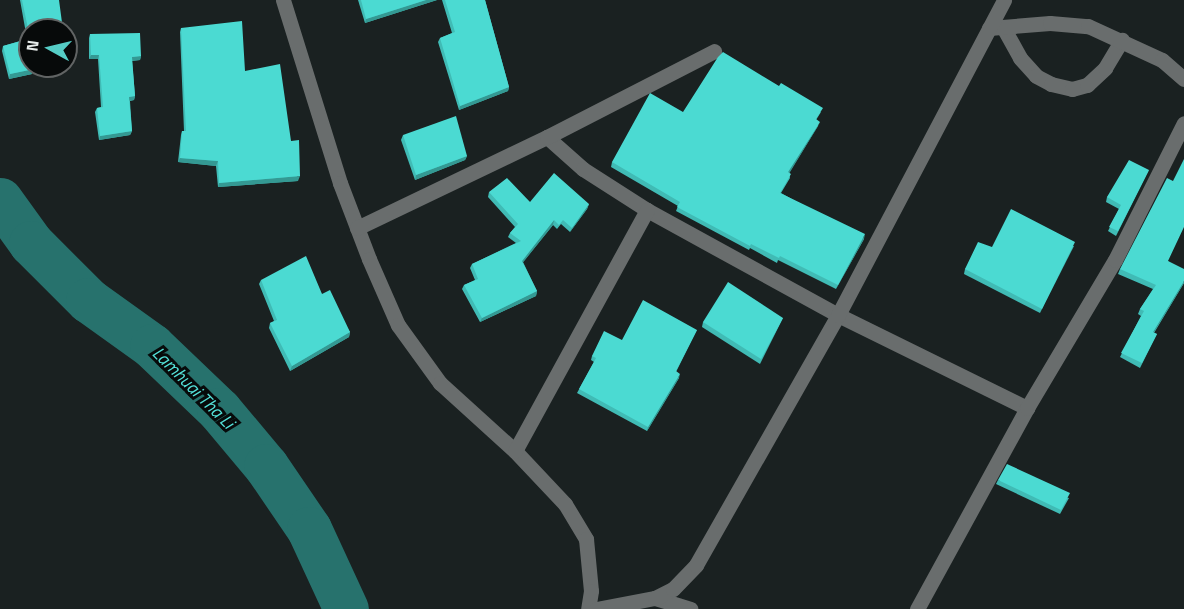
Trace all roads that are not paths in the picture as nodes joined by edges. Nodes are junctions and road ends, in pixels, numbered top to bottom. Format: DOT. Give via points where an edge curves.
graph roads {
  1 [pos="283,0"];
  2 [pos="1004,0"];
  3 [pos="996,28"];
  4 [pos="1122,40"];
  5 [pos="714,51"];
  6 [pos="1184,79"];
  7 [pos="1184,123"];
  8 [pos="546,136"];
  9 [pos="646,210"];
  10 [pos="357,228"];
  11 [pos="838,315"];
  12 [pos="1027,408"];
  13 [pos="515,451"];
  14 [pos="655,598"];
  15 [pos="588,609"];
  16 [pos="596,609"];
  17 [pos="690,609"];
  18 [pos="917,609"];
  1 -- 10 [label="street"];
  2 -- 3 [label="street"];
  3 -- 4 [label="street" via="1050,23 1088,26"];
  3 -- 4 [label="street" via="1036,76 1072,89 1088,85 1105,68"];
  3 -- 11 [label="street"];
  4 -- 6 [label="street" via="1162,60"];
  5 -- 8 [label="street"];
  7 -- 12 [label="street" via="1115,260"];
  8 -- 9 [label="street" via="583,169"];
  8 -- 10 [label="street"];
  9 -- 11 [label="street"];
  9 -- 13 [label="street"];
  10 -- 13 [label="street" via="398,325 440,383"];
  11 -- 12 [label="street"];
  11 -- 14 [label="street" via="696,565 673,589"];
  12 -- 18 [label="street"];
  13 -- 15 [label="street" via="565,504 586,539 591,591"];
  14 -- 16 [label="street"];
  14 -- 17 [label="street"];
}
